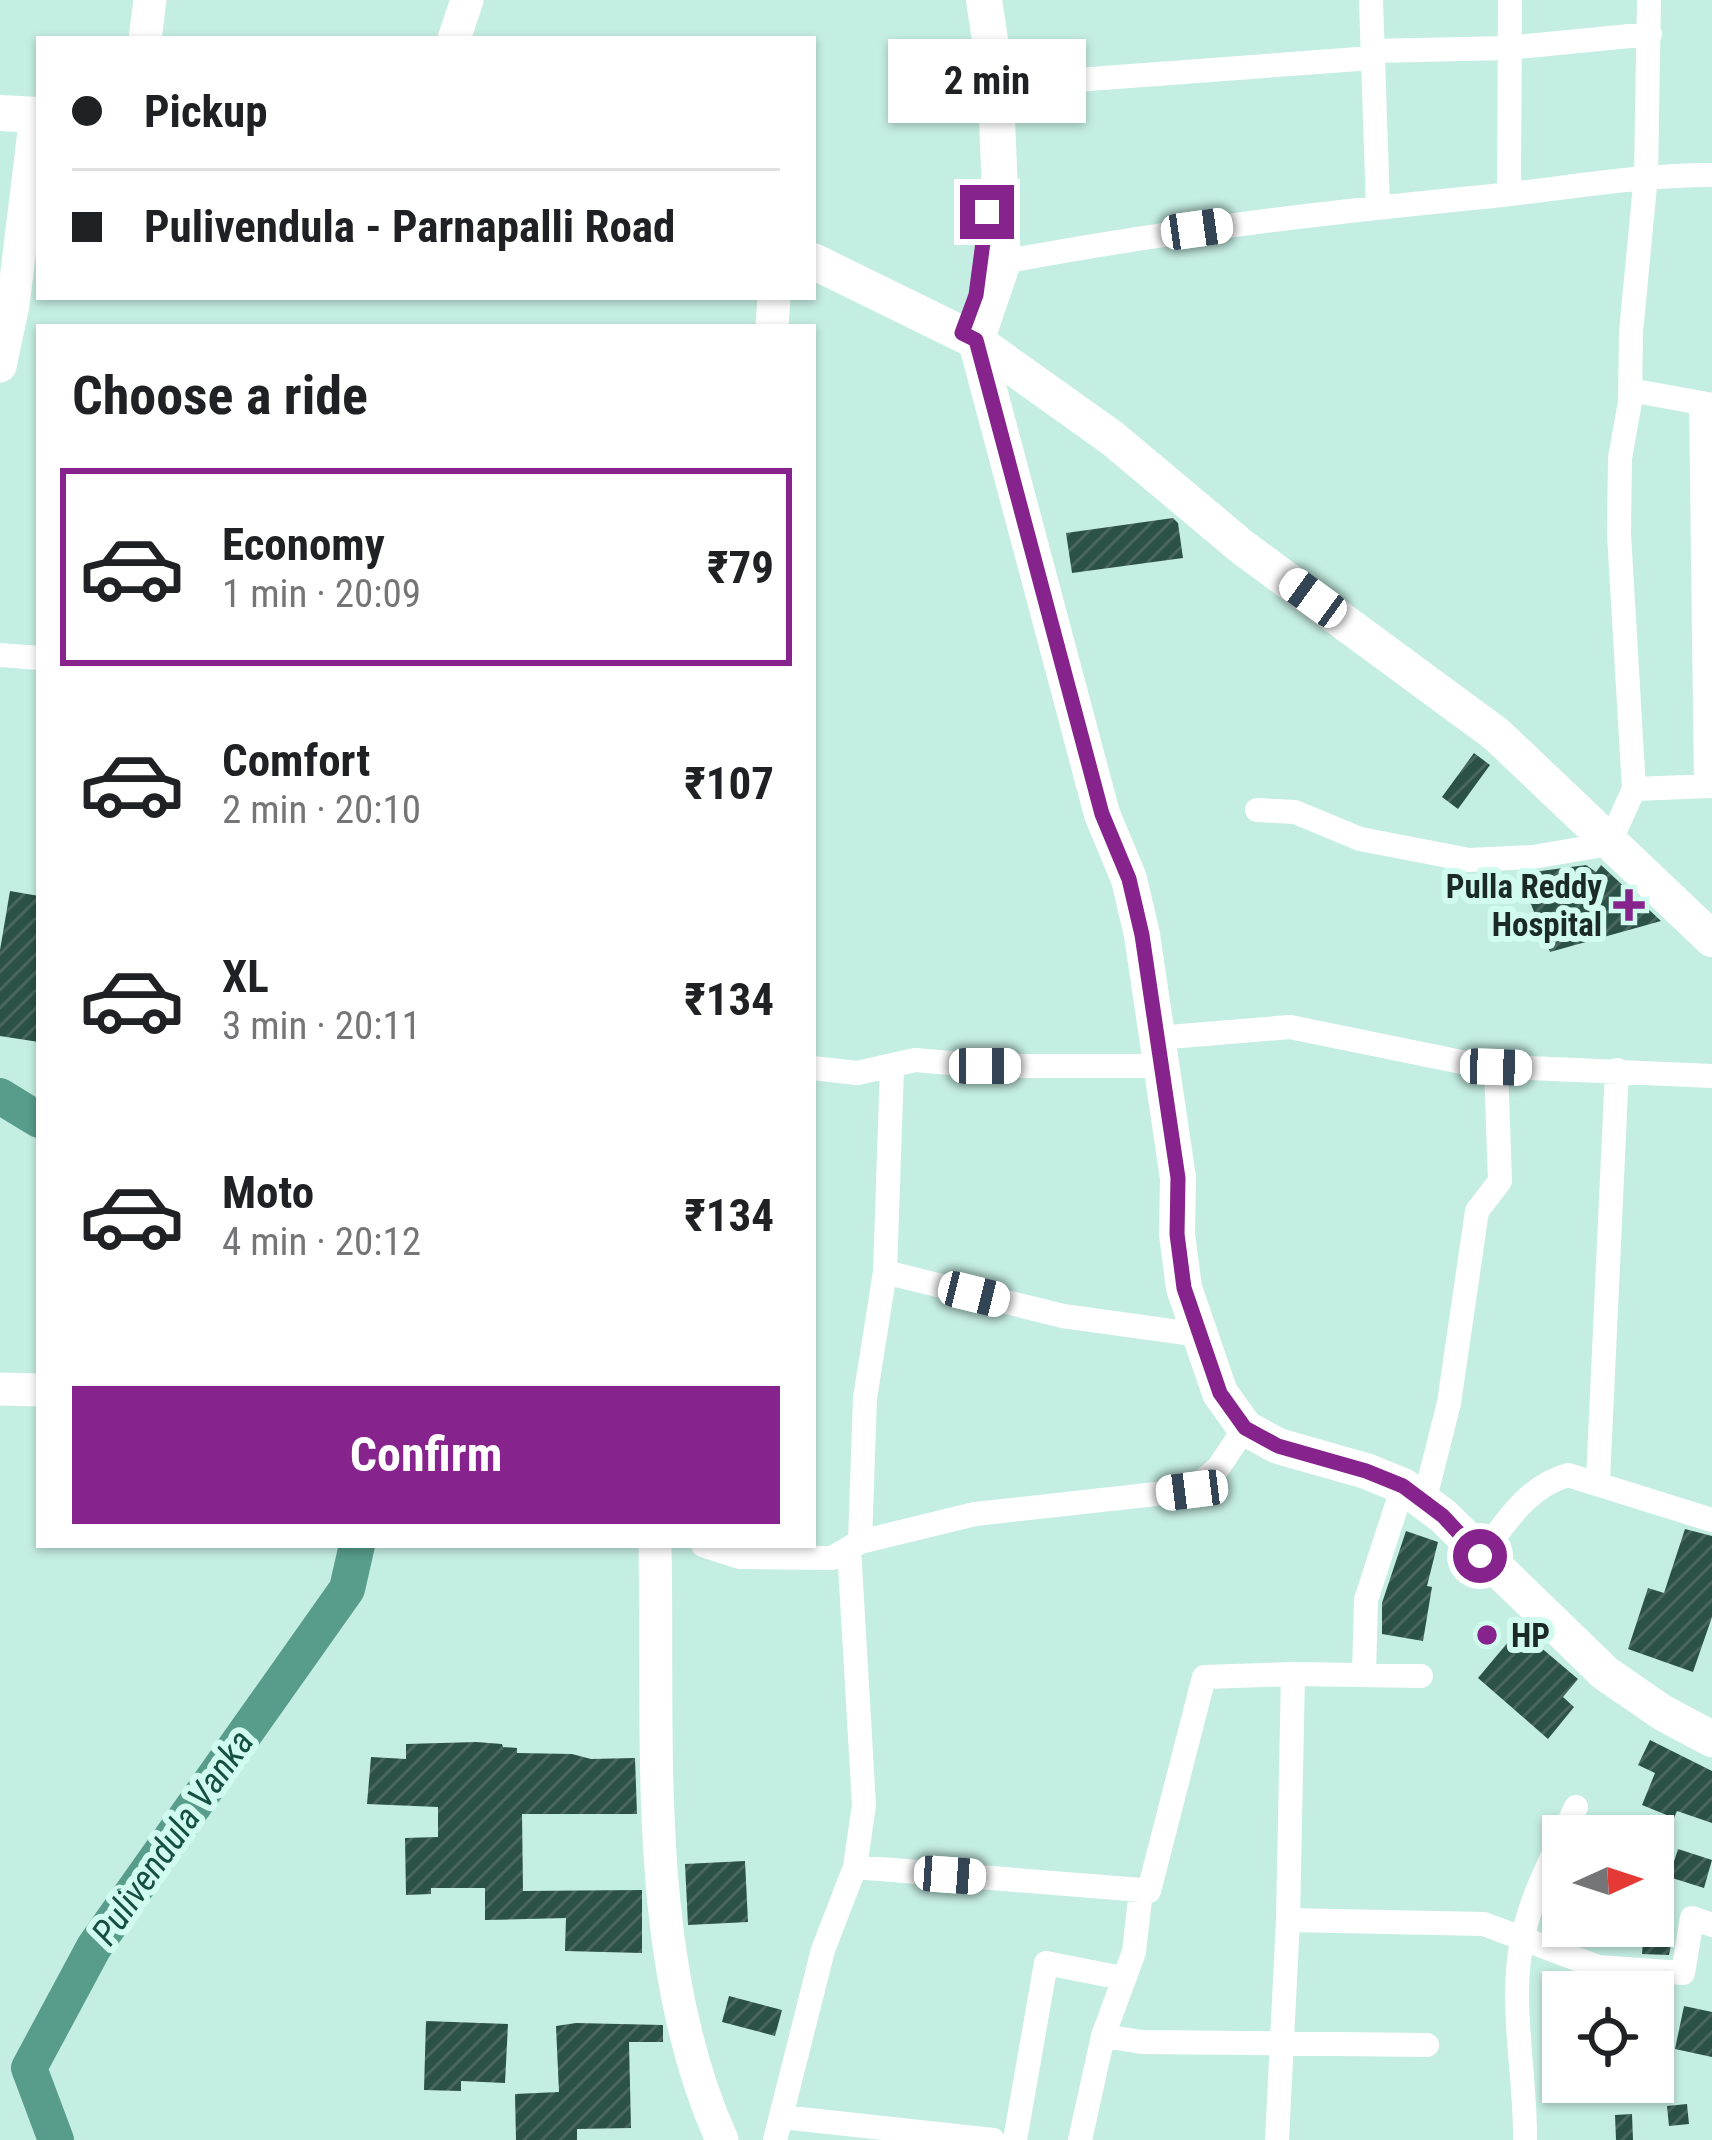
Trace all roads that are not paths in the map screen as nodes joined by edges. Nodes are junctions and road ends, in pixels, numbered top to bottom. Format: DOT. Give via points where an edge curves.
graph roads {
  1 [pos="150,0"];
  2 [pos="467,0"];
  3 [pos="963,0"];
  4 [pos="984,0"];
  5 [pos="1371,0"];
  6 [pos="1510,0"];
  7 [pos="1648,0"];
  8 [pos="1650,34"];
  9 [pos="145,36"];
  10 [pos="455,36"];
  11 [pos="1508,48"];
  12 [pos="1372,55"];
  13 [pos="995,86"];
  14 [pos="25,114"];
  15 [pos="1646,175"];
  16 [pos="1712,175"];
  17 [pos="1509,194"];
  18 [pos="1378,208"];
  19 [pos="816,262"];
  20 [pos="1003,262"];
  21 [pos="969,337"];
  22 [pos="0,366"];
  23 [pos="1630,390"];
  24 [pos="1706,404"];
  25 [pos="0,655"];
  26 [pos="36,658"];
  27 [pos="1709,786"];
  28 [pos="1634,789"];
  29 [pos="1257,810"];
  30 [pos="1609,844"];
  31 [pos="1712,939"];
  32 [pos="1160,1052"];
  33 [pos="1496,1067"];
  34 [pos="892,1068"];
  35 [pos="816,1069"];
  36 [pos="1618,1070"];
  37 [pos="1712,1076"];
  38 [pos="885,1272"];
  39 [pos="1200,1335"];
  40 [pos="0,1389"];
  41 [pos="36,1390"];
  42 [pos="1245,1428"];
  43 [pos="1598,1481"];
  44 [pos="1414,1494"];
  45 [pos="1712,1520"];
  46 [pos="855,1545"];
  47 [pos="655,1548"];
  48 [pos="712,1548"];
  49 [pos="1480,1556"];
  50 [pos="1293,1673"];
  51 [pos="1364,1674"];
  52 [pos="1420,1676"];
  53 [pos="1712,1738"];
  54 [pos="1576,1807"];
  55 [pos="855,1867"];
  56 [pos="1141,1890"];
  57 [pos="1288,1920"];
  58 [pos="1712,1924"];
  59 [pos="1522,1937"];
  60 [pos="1122,1978"];
  61 [pos="1103,2036"];
  62 [pos="1283,2043"];
  63 [pos="1427,2045"];
  64 [pos="779,2128"];
  65 [pos="722,2140"];
  66 [pos="993,2140"];
  67 [pos="1015,2140"];
  68 [pos="1080,2140"];
  69 [pos="1277,2140"];
  70 [pos="1525,2140"];
  1 -- 9 [label="main road"];
  2 -- 10 [label="main road"];
  3 -- 21 [label="main road" via="987,212"];
  4 -- 13 [label="main road"];
  5 -- 12 [label="street"];
  6 -- 11 [label="street"];
  7 -- 8 [label="street"];
  8 -- 11 [label="street"];
  8 -- 15 [label="street"];
  11 -- 12 [label="street"];
  11 -- 17 [label="street"];
  12 -- 13 [label="street"];
  12 -- 18 [label="street"];
  13 -- 20 [label="main road"];
  14 -- 22 [label="main road" via="13,305"];
  15 -- 16 [label="street"];
  15 -- 17 [label="street"];
  15 -- 23 [label="street"];
  17 -- 18 [label="street"];
  18 -- 20 [label="street"];
  19 -- 21 [label="main road"];
  20 -- 21 [label="main road"];
  21 -- 30 [label="main road" via="1496,734"];
  21 -- 32 [label="main road" via="1102,814 1129,879"];
  23 -- 24 [label="street"];
  23 -- 28 [label="street" via="1619,534"];
  24 -- 27 [label="street"];
  25 -- 26 [label="street"];
  27 -- 28 [label="street"];
  28 -- 30 [label="street"];
  29 -- 30 [label="street" via="1294,812 1360,839 1469,860"];
  30 -- 31 [label="main road"];
  32 -- 33 [label="street" via="1290,1027"];
  32 -- 34 [label="street" via="985,1066 915,1060"];
  32 -- 39 [label="main road" via="1184,1288"];
  33 -- 36 [label="street"];
  33 -- 44 [label="street" via="1500,1181 1477,1210 1449,1403"];
  34 -- 35 [label="street"];
  34 -- 38 [label="street"];
  36 -- 37 [label="street"];
  36 -- 43 [label="street"];
  38 -- 39 [label="street" via="1063,1316"];
  38 -- 46 [label="street" via="865,1398"];
  39 -- 42 [label="main road" via="1220,1393"];
  40 -- 41 [label="main road"];
  42 -- 44 [label="main road"];
  42 -- 46 [label="street" via="1192,1490 975,1514"];
  43 -- 45 [label="street"];
  43 -- 49 [label="street" via="1568,1474 1546,1481"];
  44 -- 49 [label="main road"];
  44 -- 51 [label="street" via="1366,1600"];
  46 -- 48 [label="street" via="832,1558 782,1560"];
  46 -- 55 [label="street" via="864,1805"];
  47 -- 65 [label="main road" via="667,1934 701,2094"];
  49 -- 53 [label="main road" via="1605,1673"];
  50 -- 51 [label="street"];
  50 -- 56 [label="street" via="1204,1677 1149,1891"];
  50 -- 57 [label="street"];
  51 -- 52 [label="street"];
  54 -- 59 [label="street"];
  55 -- 56 [label="street"];
  55 -- 64 [label="street" via="824,1950"];
  56 -- 60 [label="street" via="1134,1952"];
  57 -- 59 [label="street" via="1484,1924"];
  57 -- 62 [label="street"];
  58 -- 59 [label="street" via="1692,1918 1683,1973 1598,1967"];
  59 -- 70 [label="street"];
  60 -- 61 [label="street"];
  60 -- 67 [label="street" via="1046,1963"];
  61 -- 62 [label="street"];
  61 -- 68 [label="street"];
  62 -- 63 [label="street"];
  62 -- 69 [label="street"];
  64 -- 66 [label="street"];
}
